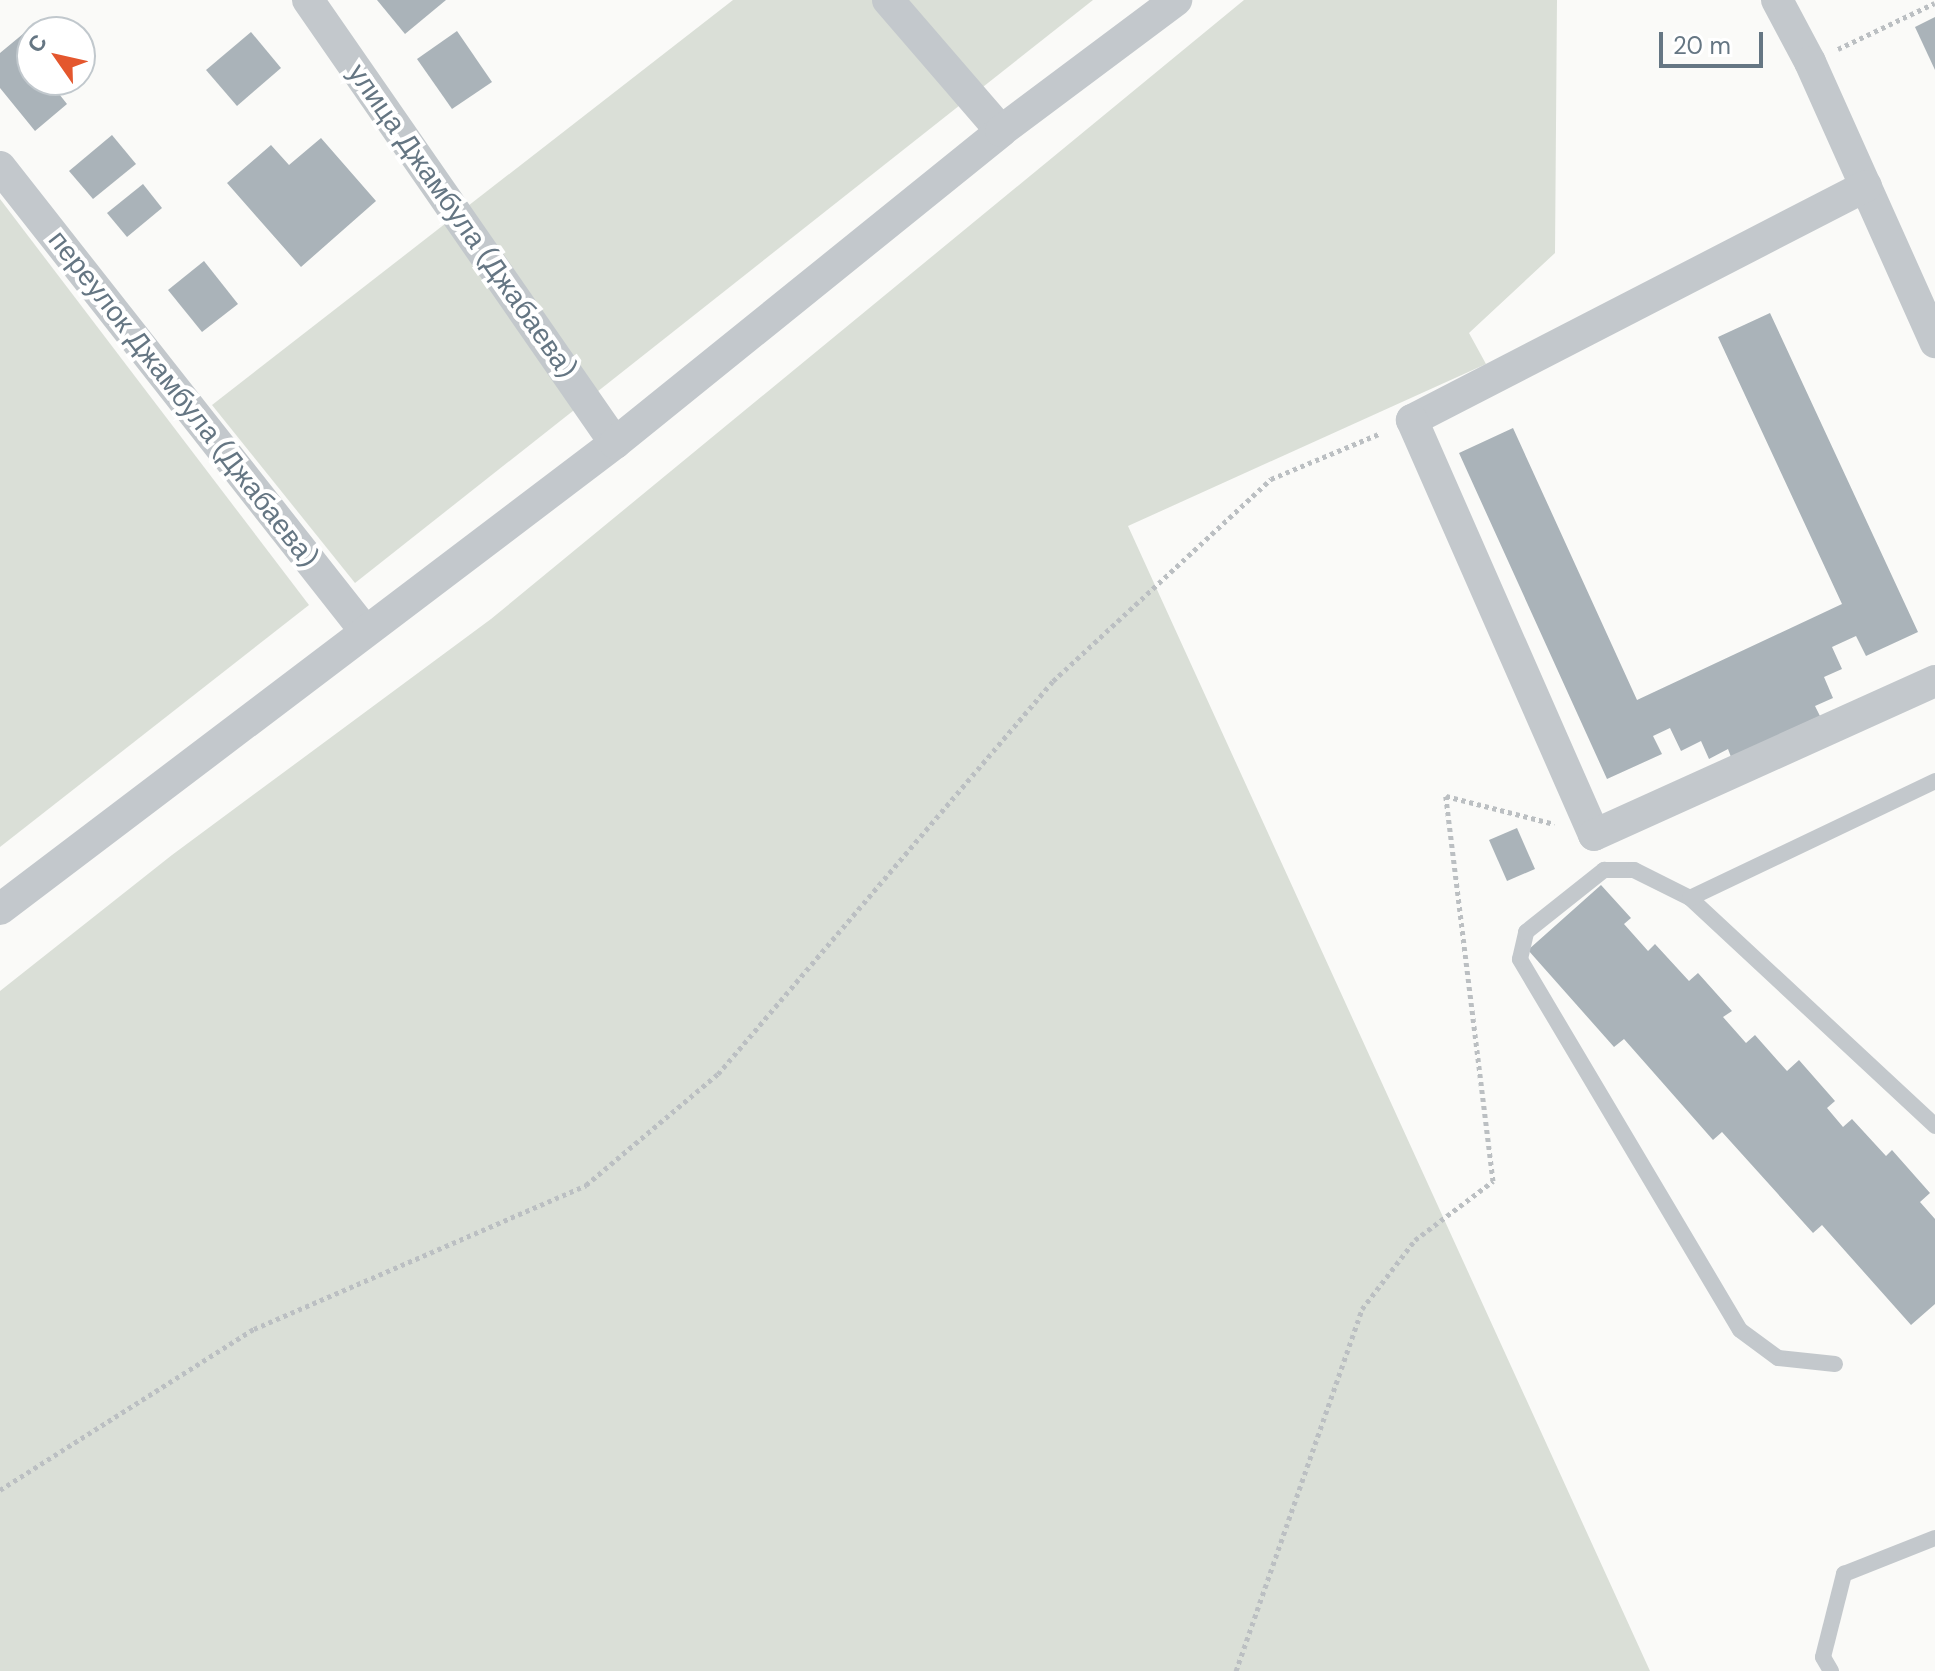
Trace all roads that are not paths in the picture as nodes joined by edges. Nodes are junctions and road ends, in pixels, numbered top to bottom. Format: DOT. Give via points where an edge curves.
graph roads {
  1 [pos="308,0"];
  2 [pos="888,0"];
  3 [pos="1176,0"];
  4 [pos="1777,0"];
  5 [pos="1001,131"];
  6 [pos="0,167"];
  7 [pos="1866,186"];
  8 [pos="1935,342"];
  9 [pos="615,443"];
  10 [pos="365,631"];
  11 [pos="1935,681"];
  12 [pos="1935,781"];
  13 [pos="1690,898"];
  14 [pos="0,909"];
  15 [pos="1935,1126"];
  16 [pos="1835,1364"];
  17 [pos="1935,1538"];
  18 [pos="1831,1671"];
  1 -- 9 [label="street, улица Джамбула (Джабаева)"];
  2 -- 5 [label="street"];
  3 -- 5 [label="street"];
  4 -- 7 [label="street"];
  5 -- 9 [label="street"];
  6 -- 10 [label="street, переулок Джамбула (Джабаева)"];
  7 -- 8 [label="street"];
  7 -- 11 [label="street" via="1412,420 1594,835"];
  9 -- 10 [label="street"];
  10 -- 14 [label="street"];
  12 -- 13 [label="lane"];
  13 -- 15 [label="lane"];
  13 -- 16 [label="lane" via="1634,870 1604,870 1526,932 1520,959 1740,1330 1778,1358"];
  17 -- 18 [label="lane" via="1844,1574 1823,1657"];
}
